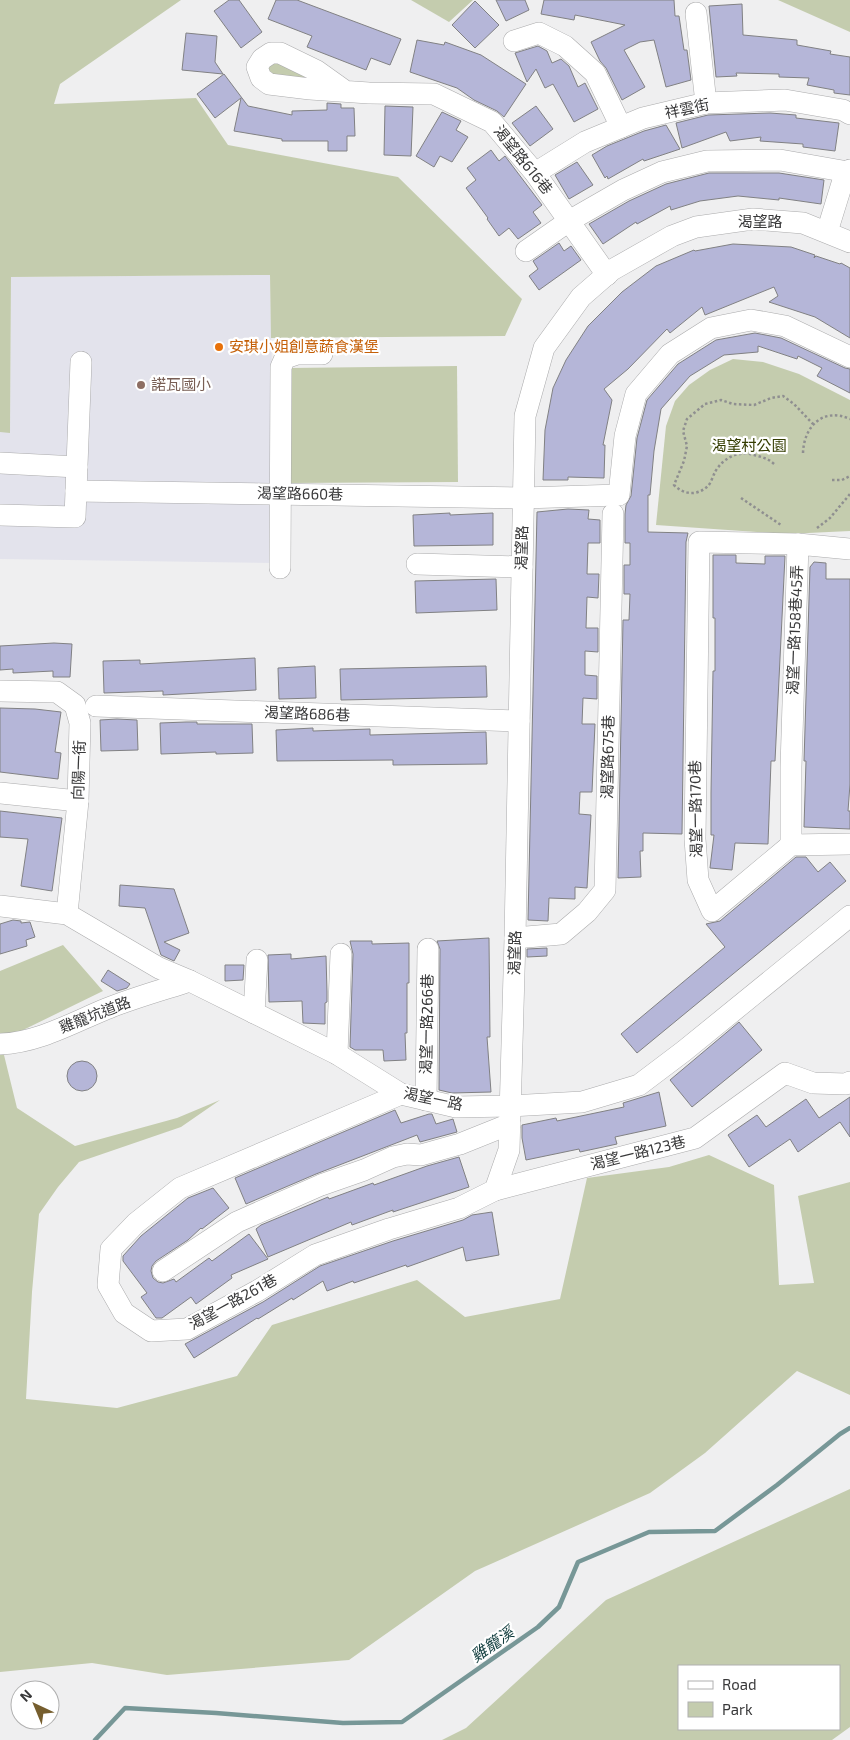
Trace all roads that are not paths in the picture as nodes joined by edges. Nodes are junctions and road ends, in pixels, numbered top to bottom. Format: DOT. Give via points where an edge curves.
graph roads {
  1 [pos="696,13"];
  2 [pos="514,41"];
  3 [pos="345,91"];
  4 [pos="706,104"];
  5 [pos="850,114"];
  6 [pos="622,127"];
  7 [pos="849,171"];
  8 [pos="535,173"];
  9 [pos="570,221"];
  10 [pos="828,232"];
  11 [pos="850,242"];
  12 [pos="526,251"];
  13 [pos="607,275"];
  14 [pos="322,354"];
  15 [pos="850,357"];
  16 [pos="81,362"];
  17 [pos="0,463"];
  18 [pos="77,467"];
  19 [pos="76,491"];
  20 [pos="280,493"];
  21 [pos="523,498"];
  22 [pos="613,514"];
  23 [pos="0,515"];
  24 [pos="798,534"];
  25 [pos="850,549"];
  26 [pos="417,564"];
  27 [pos="522,567"];
  28 [pos="280,568"];
  29 [pos="0,691"];
  30 [pos="96,706"];
  31 [pos="519,721"];
  32 [pos="0,793"];
  33 [pos="78,801"];
  34 [pos="850,844"];
  35 [pos="791,845"];
  36 [pos="0,906"];
  37 [pos="67,914"];
  38 [pos="850,916"];
  39 [pos="515,938"];
  40 [pos="428,949"];
  41 [pos="341,954"];
  42 [pos="257,960"];
  43 [pos="190,981"];
  44 [pos="254,1013"];
  45 [pos="0,1044"];
  46 [pos="337,1054"];
  47 [pos="850,1082"];
  48 [pos="401,1094"];
  49 [pos="426,1100"];
  50 [pos="510,1115"];
  51 [pos="495,1190"];
  52 [pos="163,1271"];
  1 -- 4 [label="street"];
  2 -- 6 [label="street" via="539,33 565,46 595,73"];
  3 -- 8 [label="street, 渴望路616巷" via="434,94 492,122"];
  4 -- 5 [label="street, 祥雲街" via="785,100 844,110"];
  4 -- 6 [label="street, 祥雲街" via="644,118"];
  6 -- 8 [label="street, 祥雲街" via="585,142"];
  7 -- 9 [label="street" via="780,160 707,161 662,172"];
  7 -- 10 [label="street" via="844,177"];
  8 -- 9 [label="street, 渴望路616巷"];
  9 -- 12 [label="street"];
  9 -- 13 [label="street, 渴望路616巷"];
  10 -- 11 [label="street, 渴望路"];
  10 -- 13 [label="street, 渴望路" via="803,223 754,219 696,227 672,236"];
  13 -- 21 [label="street, 渴望路" via="581,297 544,348 525,416"];
  14 -- 20 [label="street" via="297,354 285,358 281,367"];
  15 -- 21 [label="street, 渴望路660巷" via="785,326 751,320 711,328 670,354 636,394 625,436 619,495"];
  16 -- 18 [label="street"];
  17 -- 18 [label="street"];
  18 -- 19 [label="street"];
  19 -- 20 [label="street, 渴望路660巷"];
  19 -- 23 [label="street" via="75,517"];
  20 -- 21 [label="street, 渴望路660巷"];
  20 -- 28 [label="street"];
  21 -- 27 [label="street, 渴望路"];
  22 -- 39 [label="street, 渴望路675巷" via="605,890 587,912 561,934"];
  24 -- 25 [label="street, 渴望一路158巷45弄"];
  24 -- 35 [label="street, 渴望一路158巷45弄"];
  24 -- 35 [label="street, 渴望一路170巷" via="699,542 694,839 698,880 712,911"];
  26 -- 27 [label="street"];
  27 -- 31 [label="street, 渴望路"];
  29 -- 33 [label="street, 向陽一街" via="57,692 75,705 80,723"];
  30 -- 31 [label="street, 渴望路686巷"];
  31 -- 39 [label="street, 渴望路"];
  32 -- 33 [label="street"];
  33 -- 37 [label="street, 向陽一街"];
  34 -- 35 [label="street"];
  36 -- 37 [label="street, 渴望一路"];
  37 -- 43 [label="street, 渴望一路" via="159,968"];
  38 -- 50 [label="street, 渴望一路" via="640,1085 582,1102"];
  39 -- 50 [label="street, 渴望路"];
  40 -- 49 [label="street, 渴望一路266巷"];
  41 -- 46 [label="street"];
  42 -- 44 [label="street"];
  43 -- 44 [label="street, 渴望一路"];
  43 -- 45 [label="street, 雞籠坑道路" via="107,1008 17,1044"];
  44 -- 46 [label="street, 渴望一路"];
  46 -- 48 [label="street, 渴望一路"];
  47 -- 51 [label="street, 渴望一路123巷" via="813,1083 785,1073 695,1138"];
  48 -- 49 [label="street, 渴望一路"];
  48 -- 51 [label="street, 渴望一路261巷" via="180,1188 136,1223 111,1249 108,1285 124,1313 151,1331 188,1329 315,1255 459,1208"];
  49 -- 50 [label="street, 渴望一路"];
  50 -- 51 [label="street" via="509,1150"];
  50 -- 52 [label="street" via="460,1144 421,1155 393,1157 237,1222"];
}
